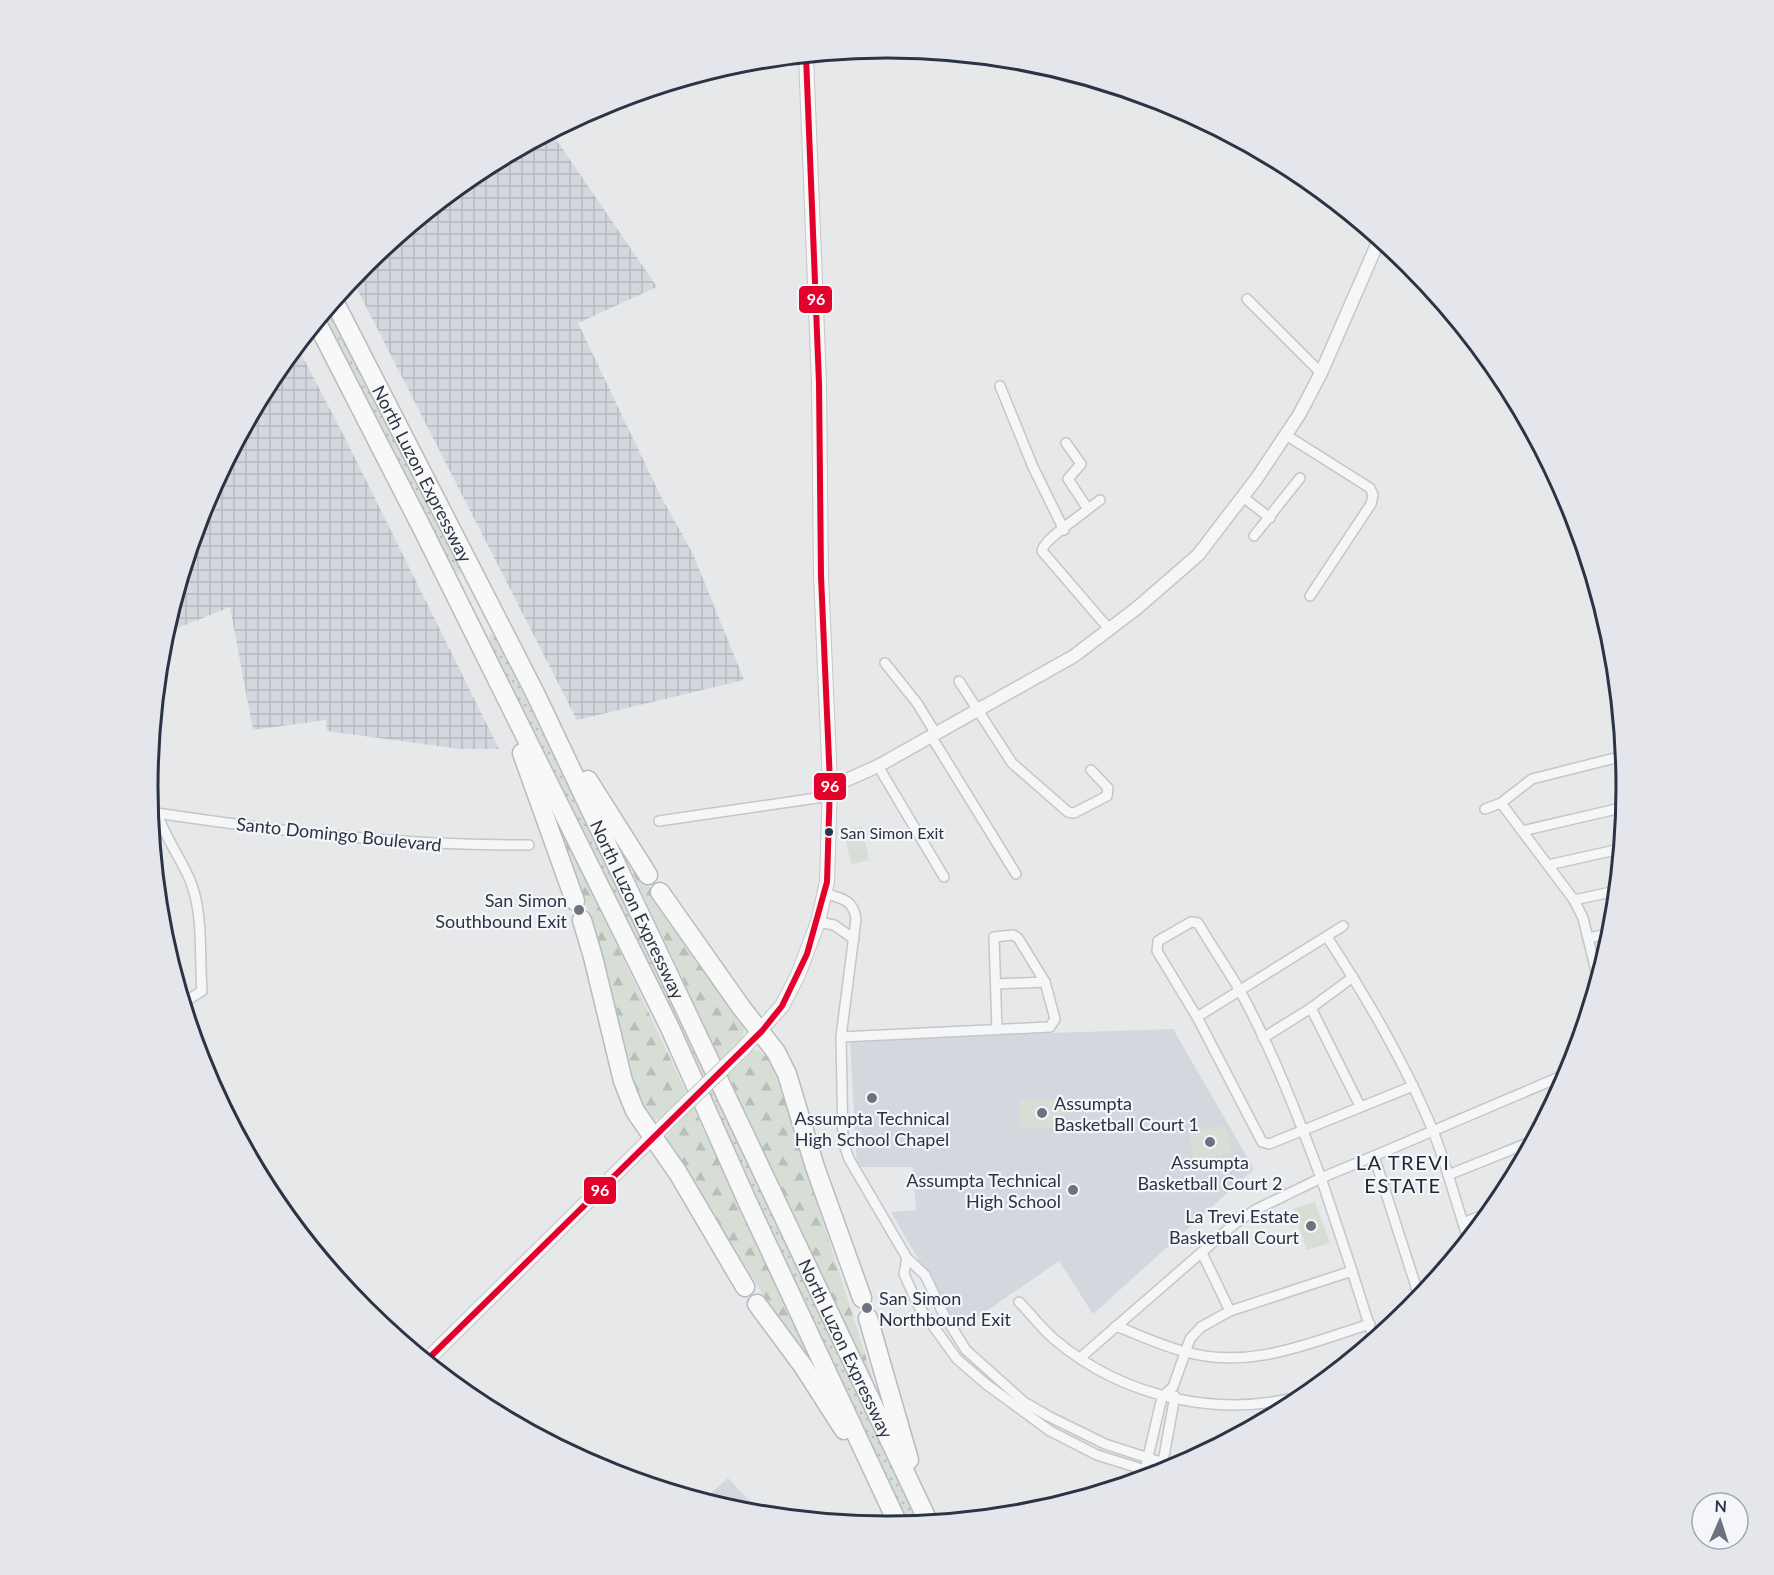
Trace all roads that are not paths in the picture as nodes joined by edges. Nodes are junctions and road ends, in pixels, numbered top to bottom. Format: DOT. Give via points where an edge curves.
graph roads {
  1 [pos="807,63"];
  2 [pos="1376,247"];
  3 [pos="1247,299"];
  4 [pos="338,308"];
  5 [pos="320,331"];
  6 [pos="1321,373"];
  7 [pos="1000,386"];
  8 [pos="1286,435"];
  9 [pos="1066,443"];
  10 [pos="1300,478"];
  11 [pos="1243,497"];
  12 [pos="1100,500"];
  13 [pos="1088,509"];
  14 [pos="1270,518"];
  15 [pos="423,530"];
  16 [pos="1064,530"];
  17 [pos="1254,536"];
  18 [pos="1310,596"];
  19 [pos="1109,629"];
  20 [pos="885,663"];
  21 [pos="959,681"];
  22 [pos="534,693"];
  23 [pos="978,711"];
  24 [pos="933,735"];
  25 [pos="1615,758"];
  26 [pos="878,766"];
  27 [pos="1091,770"];
  28 [pos="830,790"];
  29 [pos="1501,803"];
  30 [pos="1485,809"];
  31 [pos="1615,809"];
  32 [pos="159,813"];
  33 [pos="659,821"];
  34 [pos="159,823"];
  35 [pos="1522,831"];
  36 [pos="529,845"];
  37 [pos="1613,851"];
  38 [pos="1548,865"];
  39 [pos="1016,874"];
  40 [pos="648,875"];
  41 [pos="944,877"];
  42 [pos="660,892"];
  43 [pos="825,893"];
  44 [pos="1608,893"];
  45 [pos="1574,900"];
  46 [pos="575,901"];
  47 [pos="582,920"];
  48 [pos="818,922"];
  49 [pos="1343,926"];
  50 [pos="1601,935"];
  51 [pos="1327,937"];
  52 [pos="1588,938"];
  53 [pos="854,939"];
  54 [pos="1594,963"];
  55 [pos="1353,977"];
  56 [pos="1045,982"];
  57 [pos="996,984"];
  58 [pos="1239,991"];
  59 [pos="190,999"];
  60 [pos="1311,1008"];
  61 [pos="1197,1017"];
  62 [pos="997,1030"];
  63 [pos="762,1031"];
  64 [pos="841,1037"];
  65 [pos="1263,1038"];
  66 [pos="1555,1079"];
  67 [pos="1413,1086"];
  68 [pos="1360,1106"];
  69 [pos="1303,1129"];
  70 [pos="1433,1132"];
  71 [pos="652,1136"];
  72 [pos="1522,1146"];
  73 [pos="1374,1156"];
  74 [pos="1448,1175"];
  75 [pos="1321,1178"];
  76 [pos="1474,1219"];
  77 [pos="1463,1223"];
  78 [pos="1465,1231"];
  79 [pos="1202,1253"];
  80 [pos="907,1258"];
  81 [pos="1352,1271"];
  82 [pos="927,1280"];
  83 [pos="745,1287"];
  84 [pos="908,1287"];
  85 [pos="1416,1288"];
  86 [pos="862,1298"];
  87 [pos="1019,1302"];
  88 [pos="757,1304"];
  89 [pos="1230,1311"];
  90 [pos="944,1315"];
  91 [pos="868,1318"];
  92 [pos="1370,1324"];
  93 [pos="932,1325"];
  94 [pos="1116,1326"];
  95 [pos="1372,1332"];
  96 [pos="1186,1352"];
  97 [pos="431,1356"];
  98 [pos="1080,1358"];
  99 [pos="1173,1388"];
  100 [pos="1162,1397"];
  101 [pos="1284,1399"];
  102 [pos="1176,1400"];
  103 [pos="1147,1459"];
  104 [pos="1162,1463"];
  105 [pos="1163,1463"];
  106 [pos="1145,1469"];
  107 [pos="1143,1470"];
  108 [pos="925,1515"];
  109 [pos="933,1515"];
  110 [pos="893,1516"];
  111 [pos="894,1516"];
  1 -- 28 [label="main road"];
  2 -- 6 [label="street"];
  3 -- 6 [label="street"];
  4 -- 22 [label="highway, North Luzon Expressway"];
  5 -- 15 [label="highway, North Luzon Expressway"];
  6 -- 8 [label="street"];
  7 -- 16 [label="street"];
  8 -- 11 [label="street"];
  8 -- 18 [label="street" via="1370,488 1373,495 1371,504"];
  9 -- 13 [label="street" via="1081,464 1068,478"];
  10 -- 14 [label="street"];
  11 -- 14 [label="street"];
  11 -- 19 [label="street" via="1198,555"];
  12 -- 13 [label="street"];
  13 -- 16 [label="street"];
  14 -- 17 [label="street"];
  15 -- 46 [label="highway" via="431,559 516,739"];
  15 -- 111 [label="highway, North Luzon Expressway" via="670,1028"];
  16 -- 19 [label="street" via="1048,539 1042,551"];
  19 -- 23 [label="street" via="1074,656"];
  20 -- 24 [label="street" via="917,702"];
  21 -- 23 [label="street"];
  22 -- 40 [label="highway" via="549,710 600,801"];
  22 -- 108 [label="highway, North Luzon Expressway"];
  23 -- 24 [label="street"];
  23 -- 27 [label="street" via="1012,763 1068,812 1074,813 1107,796 1108,788"];
  24 -- 26 [label="street"];
  24 -- 39 [label="street"];
  25 -- 29 [label="street" via="1532,779"];
  26 -- 28 [label="street"];
  26 -- 41 [label="street"];
  28 -- 33 [label="street"];
  28 -- 43 [label="main road"];
  29 -- 30 [label="street"];
  29 -- 35 [label="street"];
  31 -- 35 [label="street"];
  32 -- 36 [label="street, Santo Domingo Boulevard" via="342,837 463,846"];
  34 -- 59 [label="street" via="190,881 201,925 202,991"];
  35 -- 38 [label="street"];
  37 -- 38 [label="street"];
  38 -- 45 [label="street"];
  42 -- 63 [label="highway"];
  43 -- 48 [label="main road"];
  43 -- 53 [label="street" via="852,904 856,919"];
  44 -- 45 [label="street"];
  45 -- 52 [label="street"];
  47 -- 71 [label="highway" via="623,1081 635,1111"];
  48 -- 53 [label="street" via="834,925"];
  48 -- 63 [label="main road" via="782,1006"];
  49 -- 51 [label="street"];
  50 -- 52 [label="street"];
  51 -- 55 [label="street"];
  51 -- 58 [label="street"];
  52 -- 54 [label="street"];
  53 -- 64 [label="street"];
  55 -- 60 [label="street"];
  55 -- 67 [label="street"];
  56 -- 57 [label="street"];
  56 -- 57 [label="street" via="1013,935 994,937"];
  56 -- 62 [label="street" via="1055,1019 1050,1027"];
  57 -- 62 [label="street"];
  58 -- 61 [label="street"];
  58 -- 61 [label="street" via="1198,923 1191,922 1158,941 1157,951"];
  58 -- 65 [label="street"];
  60 -- 65 [label="street"];
  60 -- 68 [label="street"];
  61 -- 69 [label="street" via="1262,1142 1269,1144"];
  62 -- 64 [label="street"];
  63 -- 71 [label="main road, bridge"];
  63 -- 86 [label="highway" via="787,1074"];
  64 -- 80 [label="street" via="843,1141 849,1159"];
  65 -- 69 [label="street"];
  66 -- 70 [label="street"];
  67 -- 68 [label="street"];
  67 -- 70 [label="street"];
  68 -- 69 [label="street"];
  69 -- 75 [label="street"];
  70 -- 73 [label="street"];
  70 -- 74 [label="street"];
  71 -- 83 [label="highway"];
  71 -- 97 [label="main road"];
  72 -- 74 [label="street"];
  73 -- 75 [label="street"];
  73 -- 85 [label="street"];
  74 -- 77 [label="street"];
  75 -- 79 [label="street" via="1255,1210"];
  75 -- 81 [label="street"];
  76 -- 77 [label="street"];
  77 -- 78 [label="street"];
  79 -- 89 [label="street"];
  79 -- 94 [label="street"];
  80 -- 82 [label="street"];
  80 -- 84 [label="street" via="904,1274"];
  81 -- 89 [label="street"];
  81 -- 92 [label="street"];
  82 -- 84 [label="street"];
  82 -- 90 [label="street"];
  84 -- 93 [label="street"];
  87 -- 98 [label="street" via="1053,1338"];
  88 -- 110 [label="highway" via="803,1366"];
  89 -- 96 [label="street" via="1200,1327"];
  90 -- 93 [label="street"];
  90 -- 103 [label="street" via="966,1350 1024,1402 1105,1444"];
  91 -- 109 [label="highway" via="902,1439"];
  92 -- 95 [label="street"];
  92 -- 96 [label="street" via="1268,1356 1222,1358"];
  93 -- 107 [label="street" via="957,1359 1050,1431 1097,1455"];
  94 -- 96 [label="street"];
  94 -- 98 [label="street"];
  96 -- 99 [label="street"];
  98 -- 100 [label="street"];
  99 -- 100 [label="street"];
  99 -- 102 [label="street"];
  100 -- 102 [label="street"];
  100 -- 103 [label="street"];
  101 -- 102 [label="street" via="1249,1406"];
  102 -- 105 [label="street"];
  103 -- 104 [label="street"];
  103 -- 106 [label="street"];
}
